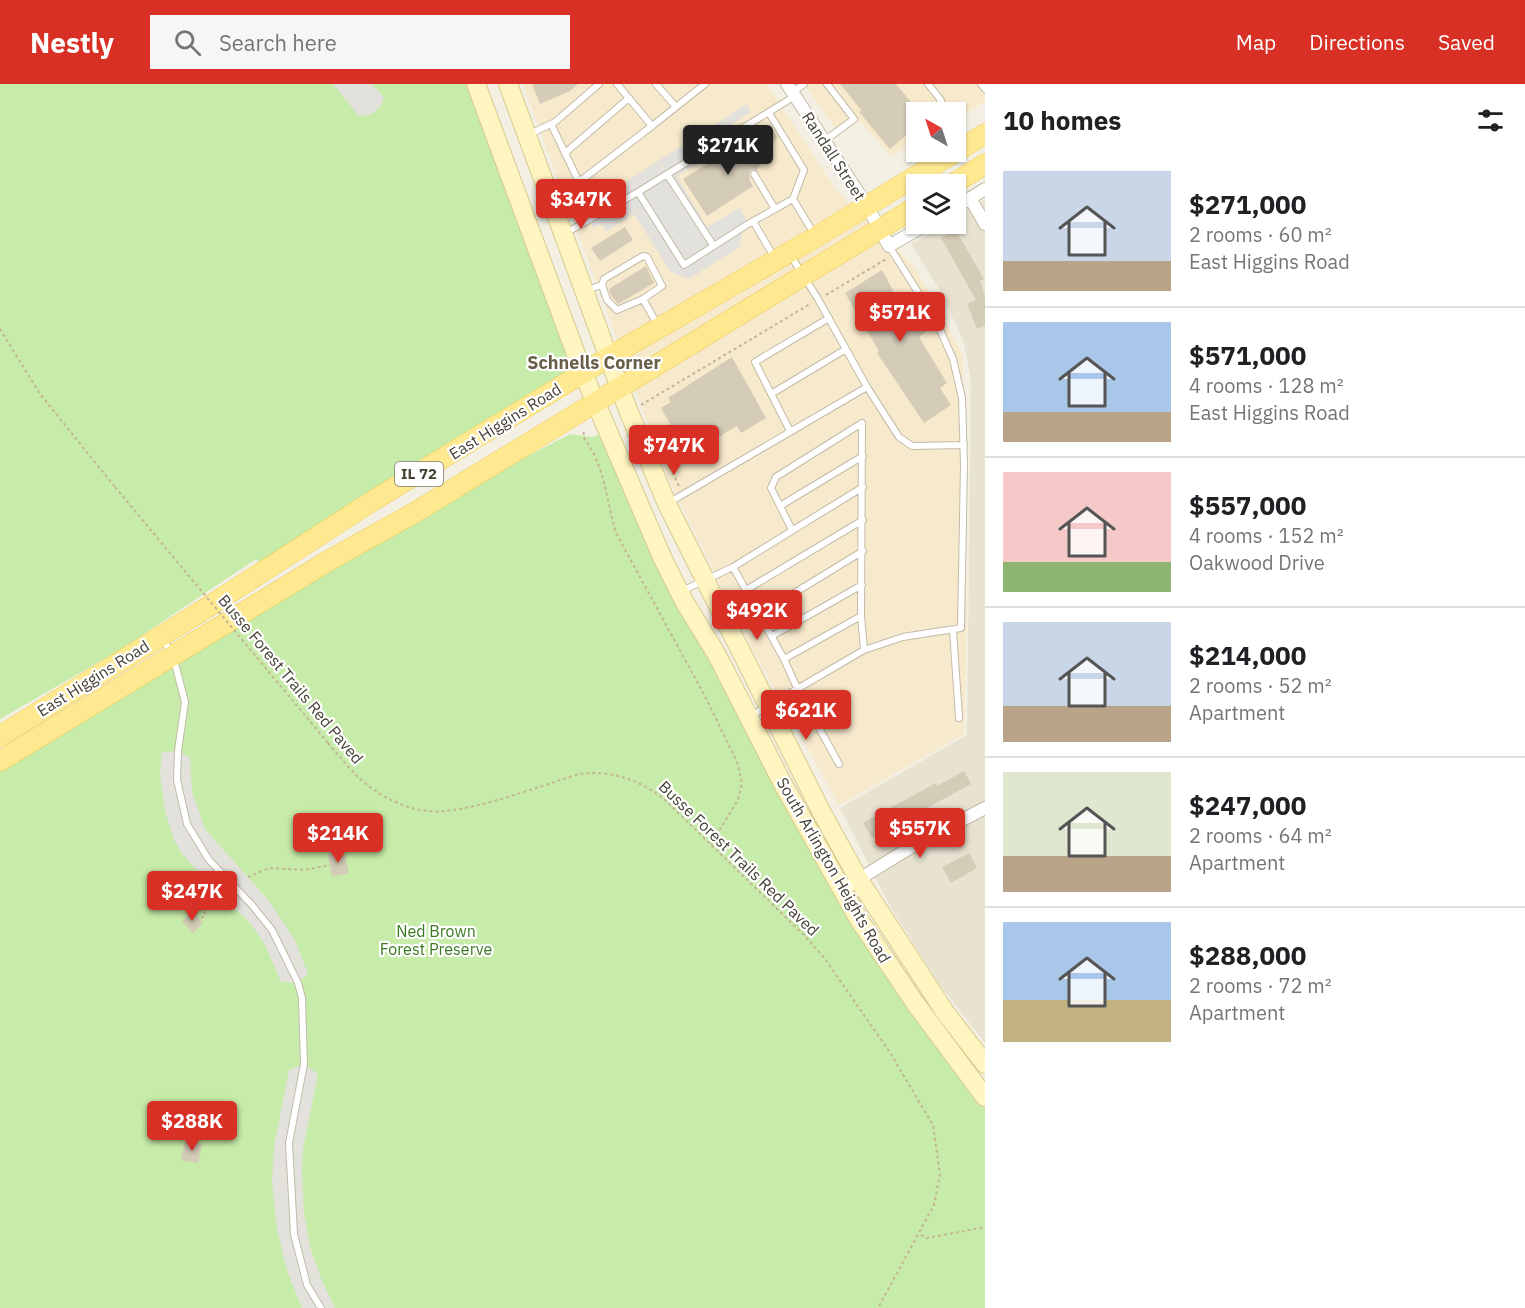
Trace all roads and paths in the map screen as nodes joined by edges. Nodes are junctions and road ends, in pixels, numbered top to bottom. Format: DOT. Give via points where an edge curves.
graph roads {
  1 [pos="476,84"];
  2 [pos="508,84"];
  3 [pos="599,84"];
  4 [pos="617,84"];
  5 [pos="656,84"];
  6 [pos="804,84"];
  7 [pos="827,84"];
  8 [pos="928,84"];
  9 [pos="981,84"];
  10 [pos="701,85"];
  11 [pos="985,89"];
  12 [pos="792,91"];
  13 [pos="628,98"];
  14 [pos="941,102"];
  15 [pos="676,107"];
  16 [pos="769,113"];
  17 [pos="551,124"];
  18 [pos="652,126"];
  19 [pos="985,134"];
  20 [pos="527,135"];
  21 [pos="732,135"];
  22 [pos="824,141"];
  23 [pos="966,146"];
  24 [pos="566,153"];
  25 [pos="744,158"];
  26 [pos="940,162"];
  27 [pos="985,164"];
  28 [pos="667,174"];
  29 [pos="754,174"];
  30 [pos="966,176"];
  31 [pos="985,189"];
  32 [pos="638,192"];
  33 [pos="970,198"];
  34 [pos="794,199"];
  35 [pos="966,201"];
  36 [pos="867,206"];
  37 [pos="775,209"];
  38 [pos="906,220"];
  39 [pos="753,221"];
  40 [pos="985,224"];
  41 [pos="564,234"];
  42 [pos="914,234"];
  43 [pos="816,237"];
  44 [pos="887,244"];
  45 [pos="713,245"];
  46 [pos="782,256"];
  47 [pos="802,275"];
  48 [pos="593,288"];
  49 [pos="643,299"];
  50 [pos="818,299"];
  51 [pos="829,318"];
  52 [pos="659,328"];
  53 [pos="0,329"];
  54 [pos="846,349"];
  55 [pos="609,357"];
  56 [pos="583,374"];
  57 [pos="867,387"];
  58 [pos="620,388"];
  59 [pos="771,394"];
  60 [pos="595,403"];
  61 [pos="645,414"];
  62 [pos="790,431"];
  63 [pos="584,432"];
  64 [pos="659,444"];
  65 [pos="964,445"];
  66 [pos="863,456"];
  67 [pos="863,487"];
  68 [pos="675,499"];
  69 [pos="780,506"];
  70 [pos="863,519"];
  71 [pos="792,530"];
  72 [pos="863,551"];
  73 [pos="733,567"];
  74 [pos="706,580"];
  75 [pos="862,585"];
  76 [pos="746,590"];
  77 [pos="680,592"];
  78 [pos="760,614"];
  79 [pos="861,616"];
  80 [pos="953,630"];
  81 [pos="161,636"];
  82 [pos="772,636"];
  83 [pos="864,650"];
  84 [pos="173,656"];
  85 [pos="784,659"];
  86 [pos="796,688"];
  87 [pos="767,705"];
  88 [pos="749,717"];
  89 [pos="959,718"];
  90 [pos="0,736"];
  91 [pos="0,761"];
  92 [pos="839,764"];
  93 [pos="985,808"];
  94 [pos="711,844"];
  95 [pos="330,865"];
  96 [pos="248,877"];
  97 [pos="851,885"];
  98 [pos="221,894"];
  99 [pos="204,910"];
  100 [pos="195,915"];
  101 [pos="200,920"];
  102 [pos="985,1064"];
  103 [pos="985,1096"];
  104 [pos="985,1227"];
  105 [pos="920,1234"];
  106 [pos="321,1308"];
  107 [pos="878,1308"];
  1 -- 56 [label="main road, South Arlington Heights Road"];
  2 -- 20 [label="main road, South Arlington Heights Road"];
  3 -- 17 [label="lane"];
  4 -- 13 [label="lane"];
  5 -- 15 [label="lane"];
  6 -- 12 [label="lane"];
  7 -- 22 [label="lane" via="854,119"];
  8 -- 14 [label="lane"];
  9 -- 11 [label="lane"];
  10 -- 15 [label="lane"];
  12 -- 16 [label="lane"];
  12 -- 22 [label="street, Randall Street"];
  13 -- 18 [label="lane"];
  13 -- 24 [label="lane"];
  15 -- 18 [label="lane"];
  16 -- 21 [label="lane"];
  16 -- 34 [label="lane" via="804,170"];
  17 -- 20 [label="lane"];
  17 -- 24 [label="lane"];
  18 -- 24 [label="lane" via="579,182"];
  19 -- 23 [label="main road, East Higgins Road / IL 72"];
  20 -- 41 [label="main road, South Arlington Heights Road"];
  21 -- 25 [label="lane"];
  21 -- 28 [label="lane"];
  22 -- 36 [label="street, Randall Street"];
  26 -- 36 [label="main road, East Higgins Road / IL 72"];
  27 -- 30 [label="main road"];
  28 -- 32 [label="lane"];
  28 -- 45 [label="lane"];
  29 -- 37 [label="lane"];
  31 -- 33 [label="street"];
  32 -- 41 [label="lane"];
  32 -- 45 [label="lane" via="684,265"];
  33 -- 35 [label="street"];
  33 -- 40 [label="street"];
  34 -- 37 [label="lane"];
  34 -- 43 [label="lane"];
  36 -- 43 [label="main road, East Higgins Road / IL 72"];
  36 -- 44 [label="street, Randall Street"];
  37 -- 39 [label="lane"];
  38 -- 44 [label="main road, East Higgins Road / IL 72"];
  39 -- 45 [label="lane"];
  39 -- 46 [label="lane"];
  41 -- 48 [label="main road, South Arlington Heights Road"];
  42 -- 44 [label="street, East Higgins Road"];
  43 -- 46 [label="main road, East Higgins Road / IL 72"];
  44 -- 47 [label="main road, East Higgins Road / IL 72"];
  44 -- 50 [label="path"];
  44 -- 65 [label="lane" via="936,321 953,359 962,398"];
  46 -- 47 [label="lane"];
  46 -- 52 [label="main road, East Higgins Road / IL 72"];
  47 -- 50 [label="lane"];
  47 -- 58 [label="main road, East Higgins Road / IL 72"];
  48 -- 49 [label="lane" via="617,310"];
  48 -- 49 [label="lane" via="643,256 662,286"];
  48 -- 55 [label="main road, South Arlington Heights Road"];
  49 -- 52 [label="lane"];
  50 -- 51 [label="lane"];
  50 -- 61 [label="path" via="640,404"];
  51 -- 54 [label="lane"];
  51 -- 59 [label="lane" via="755,362"];
  52 -- 55 [label="main road, East Higgins Road / IL 72"];
  53 -- 94 [label="path, Busse Forest Trails Red Paved, bridge" via="40,394 115,487 328,743 374,790 401,805 426,811 462,809 579,774 630,778 665,800"];
  54 -- 57 [label="lane"];
  54 -- 59 [label="lane"];
  55 -- 56 [label="main road, East Higgins Road / IL 72"];
  55 -- 58 [label="main road, South Arlington Heights Road"];
  56 -- 60 [label="main road, South Arlington Heights Road"];
  56 -- 81 [label="main road, East Higgins Road / IL 72" via="374,500"];
  57 -- 62 [label="lane"];
  57 -- 65 [label="lane" via="899,437 912,446"];
  58 -- 60 [label="main road, East Higgins Road / IL 72"];
  58 -- 68 [label="main road, South Arlington Heights Road"];
  59 -- 62 [label="lane"];
  60 -- 77 [label="main road, South Arlington Heights Road" via="655,544"];
  60 -- 84 [label="main road, East Higgins Road / IL 72"];
  62 -- 68 [label="lane"];
  63 -- 94 [label="path" via="600,464 616,533 737,762 742,783 738,800"];
  64 -- 68 [label="path"];
  65 -- 80 [label="lane" via="961,628"];
  66 -- 67 [label="lane"];
  66 -- 69 [label="lane"];
  66 -- 69 [label="lane" via="862,423 776,477 771,488"];
  67 -- 70 [label="lane"];
  67 -- 71 [label="lane"];
  68 -- 74 [label="main road, South Arlington Heights Road"];
  69 -- 71 [label="lane"];
  70 -- 72 [label="lane"];
  70 -- 76 [label="lane"];
  71 -- 73 [label="lane"];
  72 -- 75 [label="lane"];
  72 -- 78 [label="lane"];
  73 -- 74 [label="lane"];
  73 -- 76 [label="lane"];
  74 -- 77 [label="lane"];
  74 -- 87 [label="main road, South Arlington Heights Road"];
  75 -- 79 [label="lane"];
  75 -- 82 [label="lane"];
  76 -- 78 [label="lane"];
  77 -- 88 [label="main road, South Arlington Heights Road"];
  78 -- 82 [label="lane"];
  79 -- 83 [label="lane"];
  79 -- 85 [label="lane"];
  80 -- 83 [label="lane" via="903,637"];
  80 -- 89 [label="lane"];
  81 -- 84 [label="lane"];
  81 -- 90 [label="main road, East Higgins Road / IL 72"];
  82 -- 85 [label="lane"];
  83 -- 86 [label="lane"];
  84 -- 91 [label="main road, East Higgins Road / IL 72"];
  84 -- 106 [label="lane" via="185,702 177,780 187,825 209,860 272,930 302,998 304,1064 289,1143 294,1234 308,1284"];
  85 -- 86 [label="lane"];
  86 -- 87 [label="lane"];
  86 -- 92 [label="lane"];
  87 -- 88 [label="lane"];
  87 -- 97 [label="main road, South Arlington Heights Road"];
  88 -- 97 [label="main road, South Arlington Heights Road" via="783,784"];
  93 -- 97 [label="street"];
  94 -- 105 [label="path, Busse Forest Trails Red Paved" via="825,959 924,1106 933,1125 940,1174 934,1205"];
  95 -- 96 [label="path" via="303,870 269,868"];
  97 -- 102 [label="main road, South Arlington Heights Road"];
  97 -- 103 [label="main road, South Arlington Heights Road" via="895,975"];
  98 -- 99 [label="path"];
  99 -- 100 [label="path"];
  99 -- 101 [label="path"];
  104 -- 105 [label="path" via="927,1238"];
  105 -- 107 [label="path, Busse Forest Trails Red Paved"];
}
